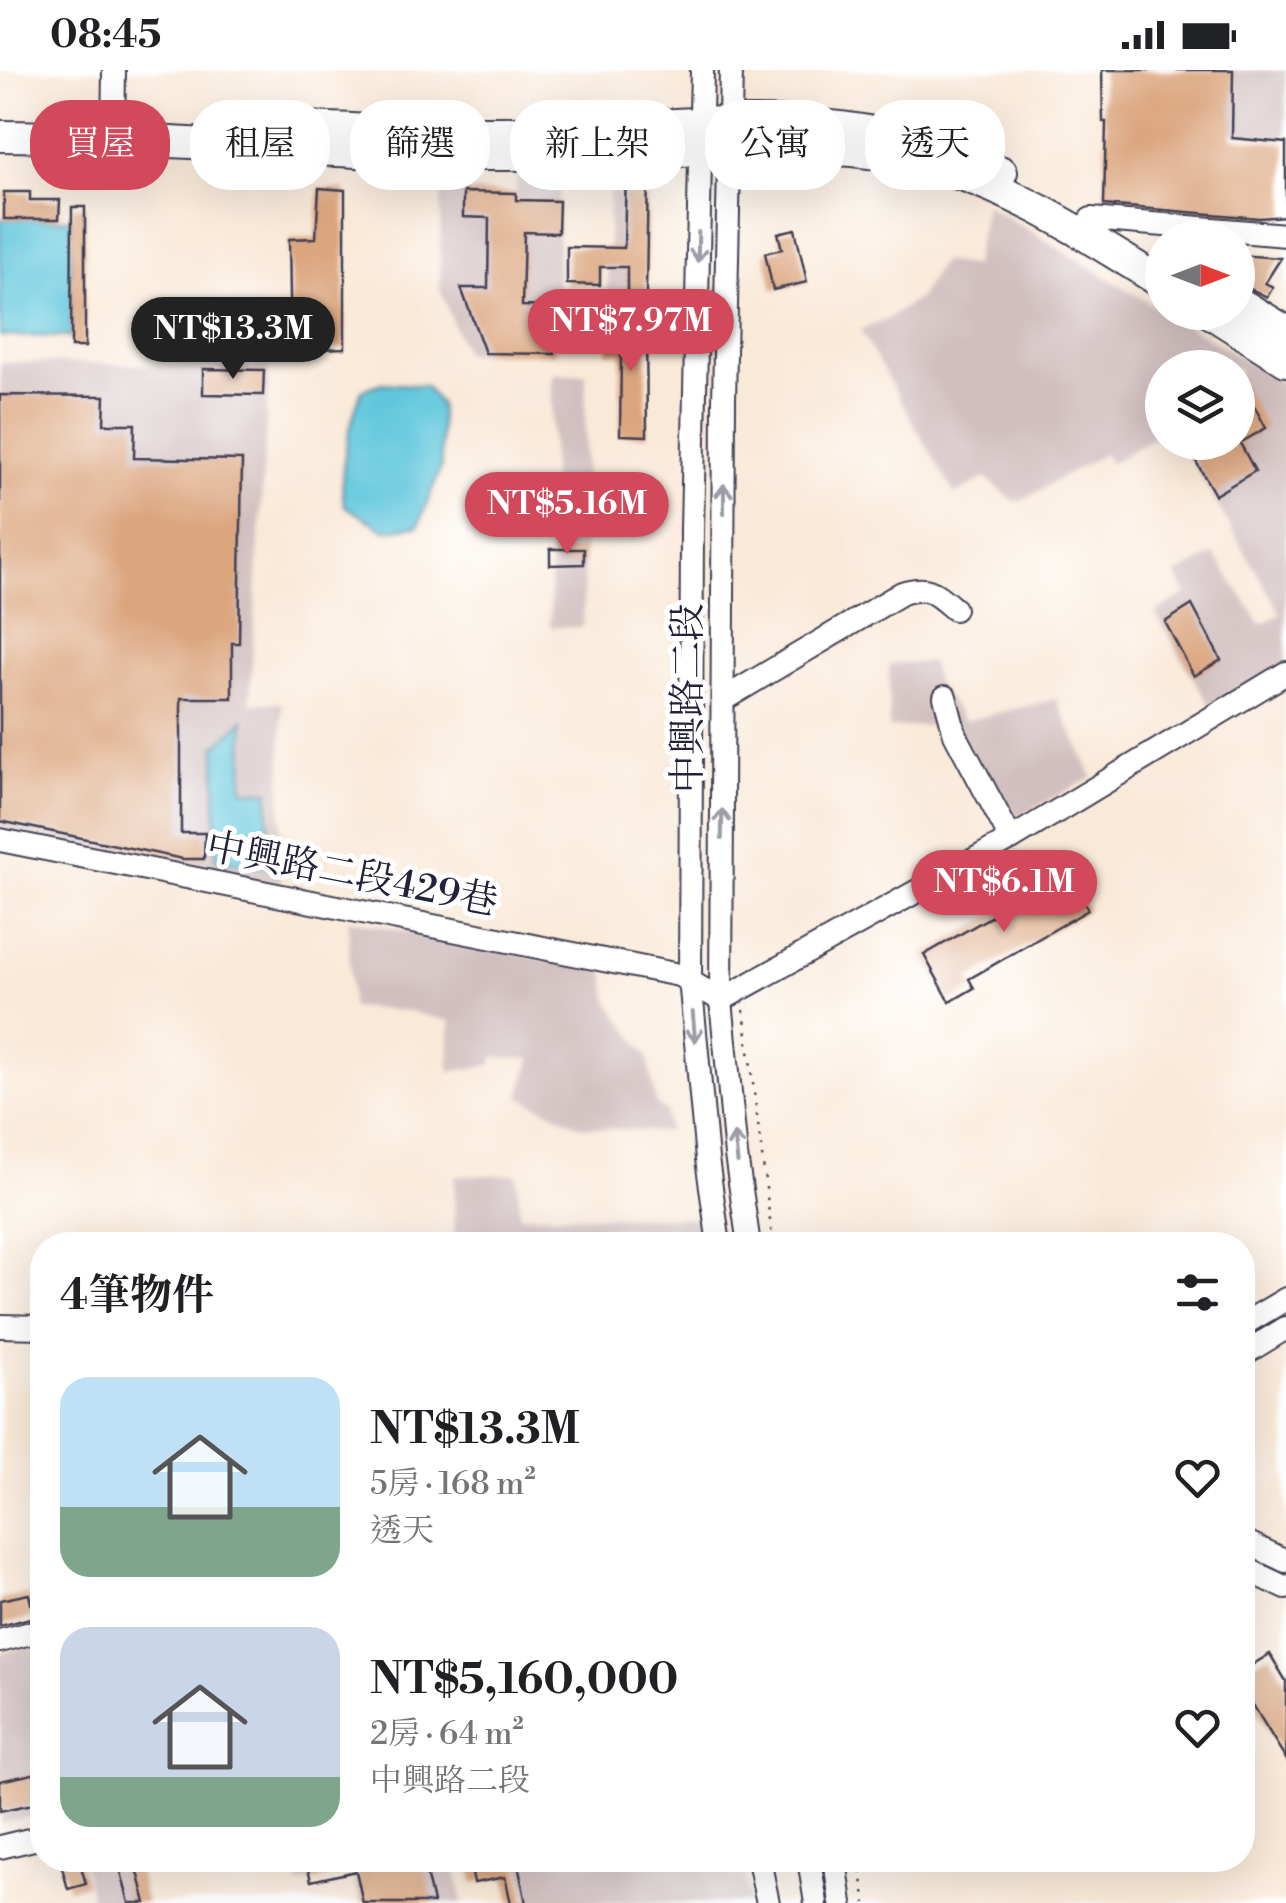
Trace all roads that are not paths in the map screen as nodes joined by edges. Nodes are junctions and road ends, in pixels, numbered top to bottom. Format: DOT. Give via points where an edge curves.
graph roads {
  1 [pos="114,70"];
  2 [pos="702,70"];
  3 [pos="731,70"];
  4 [pos="113,100"];
  5 [pos="707,100"];
  6 [pos="723,100"];
  7 [pos="0,115"];
  8 [pos="30,118"];
  9 [pos="845,126"];
  10 [pos="170,133"];
  11 [pos="30,134"];
  12 [pos="705,135"];
  13 [pos="0,136"];
  14 [pos="845,150"];
  15 [pos="709,190"];
  16 [pos="716,190"];
  17 [pos="1091,218"];
  18 [pos="1286,235"];
  19 [pos="1145,250"];
  20 [pos="1145,272"];
  21 [pos="1255,312"];
  22 [pos="1237,330"];
  23 [pos="1286,331"];
  24 [pos="1286,361"];
  25 [pos="696,363"];
  26 [pos="724,364"];
  27 [pos="954,609"];
  28 [pos="1286,673"];
  29 [pos="946,697"];
  30 [pos="724,699"];
  31 [pos="1011,839"];
  32 [pos="0,840"];
  33 [pos="690,979"];
  34 [pos="732,1002"];
  35 [pos="717,1232"];
  36 [pos="748,1232"];
  37 [pos="1286,1299"];
  38 [pos="1255,1317"];
  39 [pos="0,1326"];
  40 [pos="30,1327"];
  41 [pos="1286,1328"];
  42 [pos="1255,1347"];
  43 [pos="1255,1546"];
  44 [pos="1286,1561"];
  45 [pos="1255,1573"];
  46 [pos="1286,1588"];
  47 [pos="30,1633"];
  48 [pos="0,1640"];
  49 [pos="30,1840"];
  50 [pos="0,1846"];
  51 [pos="761,1872"];
  52 [pos="811,1872"];
  53 [pos="837,1872"];
  54 [pos="768,1903"];
  55 [pos="816,1903"];
  56 [pos="841,1903"];
  1 -- 4 [label="street"];
  2 -- 5 [label="street"];
  3 -- 6 [label="street"];
  7 -- 8 [label="main road"];
  9 -- 17 [label="main road" via="962,153"];
  10 -- 12 [label="main road" via="391,154"];
  11 -- 13 [label="main road"];
  14 -- 20 [label="main road" via="927,164 987,184"];
  15 -- 25 [label="street, 中興路二段, one-way"];
  16 -- 26 [label="street, 中興路二段"];
  17 -- 18 [label="street"];
  17 -- 19 [label="main road"];
  21 -- 23 [label="main road"];
  22 -- 24 [label="main road"];
  25 -- 26 [label="street"];
  25 -- 33 [label="street, 中興路二段"];
  30 -- 26 [label="street, 中興路二段, one-way"];
  27 -- 30 [label="street" via="919,588 902,593"];
  28 -- 31 [label="street"];
  29 -- 31 [label="street" via="955,734"];
  34 -- 30 [label="street, 中興路二段, one-way"];
  31 -- 34 [label="street"];
  32 -- 33 [label="street, 中興路二段429巷"];
  33 -- 34 [label="street"];
  33 -- 35 [label="street, 中興路二段, one-way"];
  36 -- 34 [label="street, 中興路二段, one-way"];
  37 -- 38 [label="street"];
  39 -- 40 [label="street"];
  41 -- 42 [label="street"];
  43 -- 44 [label="street"];
  45 -- 46 [label="street"];
  47 -- 48 [label="street"];
  49 -- 50 [label="street"];
  51 -- 54 [label="street"];
  52 -- 55 [label="street"];
  53 -- 56 [label="street"];
}
